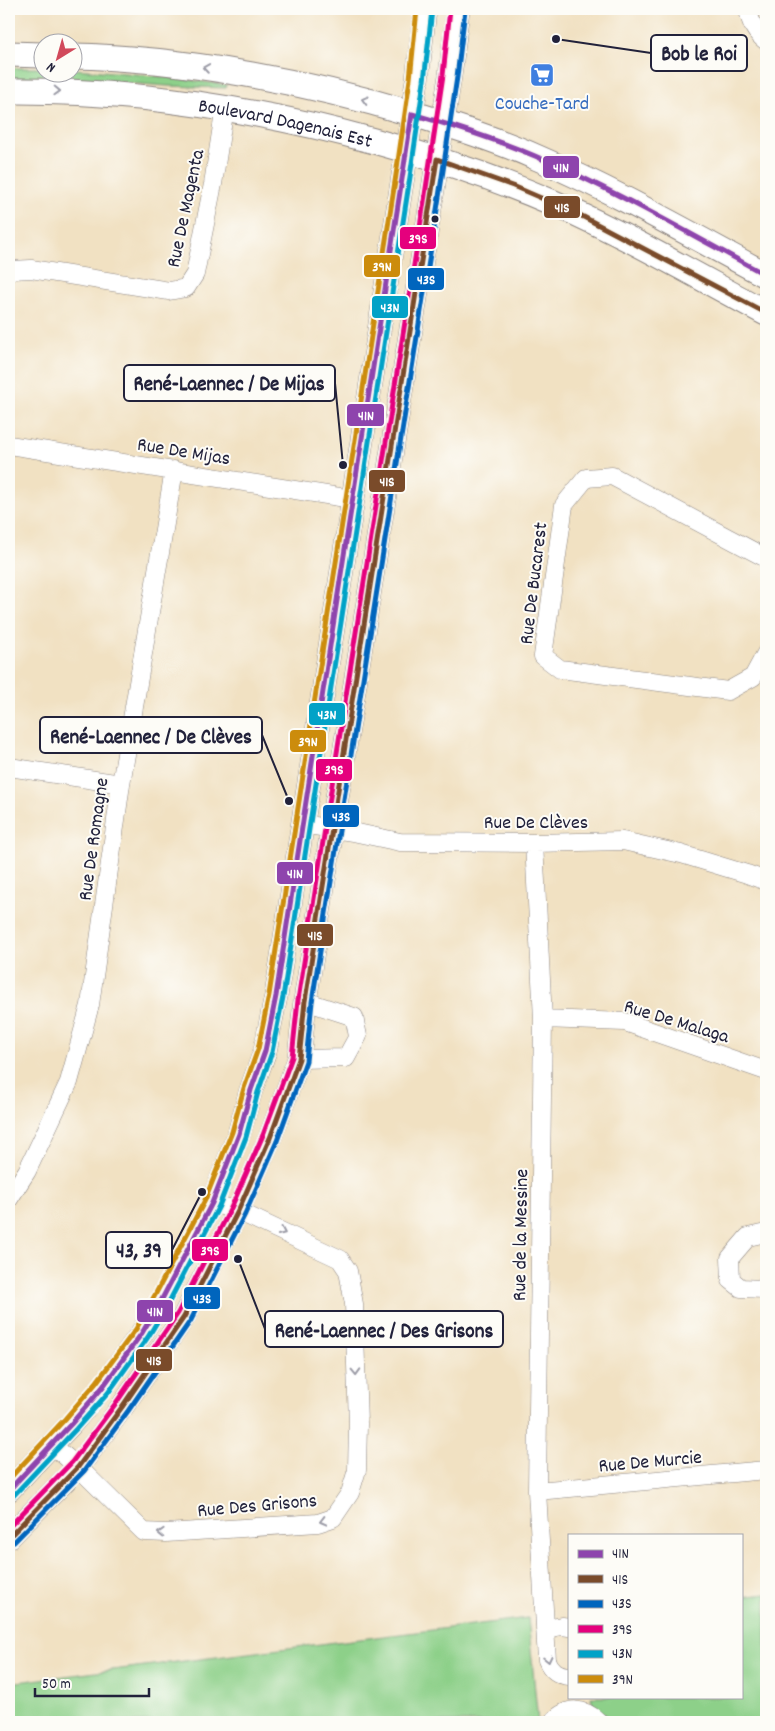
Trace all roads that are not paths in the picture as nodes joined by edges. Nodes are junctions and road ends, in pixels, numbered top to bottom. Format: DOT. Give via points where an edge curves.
graph roads {
  1 [pos="425,9"];
  2 [pos="458,9"];
  3 [pos="748,9"];
  4 [pos="766,41"];
  5 [pos="9,54"];
  6 [pos="32,55"];
  7 [pos="82,57"];
  8 [pos="9,91"];
  9 [pos="225,107"];
  10 [pos="412,114"];
  11 [pos="442,122"];
  12 [pos="406,150"];
  13 [pos="437,159"];
  14 [pos="9,272"];
  15 [pos="766,276"];
  16 [pos="766,313"];
  17 [pos="9,445"];
  18 [pos="174,470"];
  19 [pos="352,499"];
  20 [pos="766,558"];
  21 [pos="766,653"];
  22 [pos="9,767"];
  23 [pos="121,784"];
  24 [pos="302,824"];
  25 [pos="333,829"];
  26 [pos="534,843"];
  27 [pos="766,881"];
  28 [pos="305,1001"];
  29 [pos="544,1019"];
  30 [pos="298,1059"];
  31 [pos="766,1071"];
  32 [pos="9,1199"];
  33 [pos="212,1203"];
  34 [pos="238,1211"];
  35 [pos="766,1233"];
  36 [pos="766,1288"];
  37 [pos="52,1446"];
  38 [pos="78,1467"];
  39 [pos="766,1470"];
  40 [pos="9,1490"];
  41 [pos="537,1491"];
  42 [pos="9,1536"];
  43 [pos="568,1627"];
  44 [pos="545,1628"];
  45 [pos="568,1676"];
  46 [pos="553,1722"];
  47 [pos="599,1722"];
  1 -- 10 [label="street"];
  2 -- 11 [label="street"];
  3 -- 4 [label="street" via="751,24"];
  5 -- 6 [label="main road"];
  10 -- 7 [label="main road, Boulevard Dagenais Est, one-way" via="257,76 155,62"];
  8 -- 9 [label="main road, Boulevard Dagenais Est, one-way" via="125,95"];
  9 -- 12 [label="main road, Boulevard Dagenais Est" via="311,124"];
  9 -- 14 [label="street, Rue De Magenta" via="195,274 186,288 169,291 31,270"];
  10 -- 11 [label="main road, Boulevard Dagenais Est"];
  10 -- 12 [label="street"];
  11 -- 13 [label="street"];
  11 -- 15 [label="main road, Boulevard Dagenais Est" via="552,163"];
  12 -- 13 [label="main road, Boulevard Dagenais Est"];
  12 -- 19 [label="street"];
  13 -- 16 [label="main road, Boulevard Dagenais Est" via="576,213"];
  13 -- 25 [label="street"];
  17 -- 18 [label="street, Rue De Mijas"];
  18 -- 19 [label="street, Rue De Mijas"];
  18 -- 23 [label="street, Rue De Romagne"];
  19 -- 24 [label="street"];
  20 -- 21 [label="street, Rue De Bucarest" via="612,476 586,478 564,505 543,656 560,668 728,691 754,677"];
  22 -- 23 [label="street"];
  23 -- 32 [label="street, Rue De Romagne" via="90,1005 69,1082 27,1171"];
  24 -- 25 [label="street, Rue De Clèves"];
  24 -- 33 [label="street" via="265,1050 239,1134"];
  25 -- 26 [label="street, Rue De Clèves" via="400,842"];
  25 -- 28 [label="street"];
  26 -- 27 [label="street, Rue De Clèves" via="623,841 681,854"];
  26 -- 29 [label="street, Rue de la Messine"];
  28 -- 30 [label="street"];
  28 -- 30 [label="street" via="354,1017 358,1036 346,1058"];
  29 -- 31 [label="street, Rue De Malaga" via="625,1022"];
  29 -- 41 [label="street, Rue de la Messine"];
  30 -- 34 [label="street" via="270,1138"];
  33 -- 34 [label="street, Rue Des Grisons"];
  33 -- 37 [label="street" via="142,1333 102,1388"];
  34 -- 38 [label="street" via="184,1317"];
  34 -- 38 [label="street, Rue Des Grisons, one-way" via="340,1259 348,1270 354,1304 358,1424 357,1470 350,1493 333,1518 318,1523 166,1534 144,1532"];
  35 -- 36 [label="street" via="748,1237 730,1258 731,1280 741,1288"];
  37 -- 38 [label="street, Rue Des Grisons"];
  37 -- 40 [label="street"];
  38 -- 42 [label="street"];
  39 -- 41 [label="street, Rue De Murcie"];
  41 -- 44 [label="street, Rue de la Messine"];
  43 -- 44 [label="street"];
  44 -- 45 [label="street, Rue de la Messine, one-way" via="547,1660 551,1668"];
  46 -- 47 [label="street" via="570,1710 582,1710"];
}
